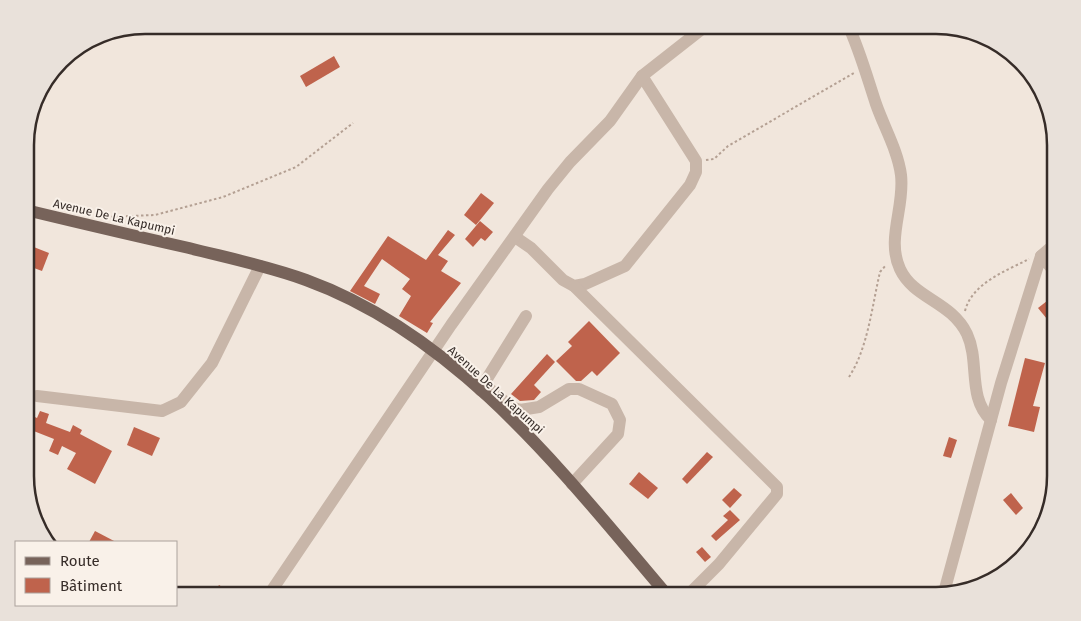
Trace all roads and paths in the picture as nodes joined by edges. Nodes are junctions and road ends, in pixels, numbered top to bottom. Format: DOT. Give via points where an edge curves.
graph roads {
  1 [pos="696,34"];
  2 [pos="852,34"];
  3 [pos="865,67"];
  4 [pos="642,76"];
  5 [pos="353,123"];
  6 [pos="696,161"];
  7 [pos="34,212"];
  8 [pos="101,217"];
  9 [pos="515,237"];
  10 [pos="1047,251"];
  11 [pos="895,254"];
  12 [pos="1041,256"];
  13 [pos="1047,263"];
  14 [pos="260,266"];
  15 [pos="574,286"];
  16 [pos="526,316"];
  17 [pos="962,326"];
  18 [pos="434,351"];
  19 [pos="849,377"];
  20 [pos="482,387"];
  21 [pos="37,396"];
  22 [pos="991,420"];
  23 [pos="572,484"];
  24 [pos="274,587"];
  25 [pos="660,587"];
  26 [pos="696,587"];
  27 [pos="946,587"];
  1 -- 4 [label="street"];
  2 -- 3 [label="street"];
  3 -- 6 [label="path" via="728,146 714,159"];
  3 -- 11 [label="street" via="901,176"];
  4 -- 6 [label="street"];
  4 -- 9 [label="street" via="610,121 559,176"];
  5 -- 8 [label="path" via="296,167 224,197 155,215"];
  6 -- 15 [label="street" via="696,172 690,185 625,266"];
  7 -- 14 [label="main road, Avenue De La Kapumpi"];
  9 -- 15 [label="street"];
  9 -- 18 [label="street"];
  10 -- 12 [label="street"];
  11 -- 17 [label="street" via="901,270 915,288 950,310"];
  11 -- 19 [label="path" via="880,272 856,367"];
  12 -- 13 [label="street"];
  12 -- 17 [label="path" via="990,279 967,302"];
  12 -- 22 [label="street"];
  14 -- 18 [label="main road, Avenue De La Kapumpi" via="306,280 376,312"];
  14 -- 21 [label="street" via="212,363 181,402 162,410"];
  15 -- 26 [label="street" via="777,487 777,494"];
  16 -- 20 [label="street"];
  17 -- 22 [label="street" via="970,343 979,405"];
  18 -- 20 [label="main road, Avenue De La Kapumpi"];
  18 -- 24 [label="street"];
  20 -- 23 [label="main road, Avenue De La Kapumpi"];
  20 -- 23 [label="street" via="520,410 539,407 568,389 579,390 612,404 620,420 618,434"];
  22 -- 27 [label="street"];
  23 -- 25 [label="main road, Avenue De La Kapumpi"];
}
